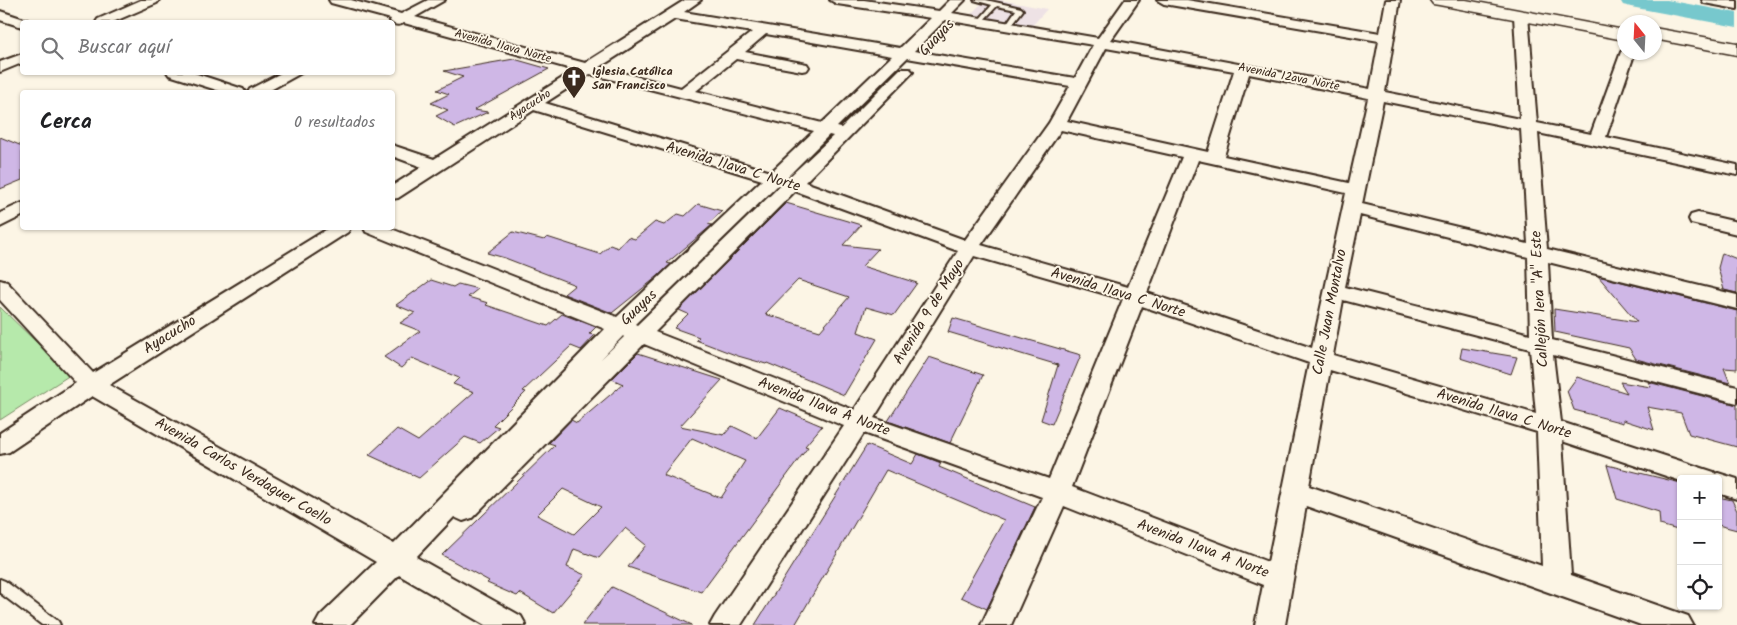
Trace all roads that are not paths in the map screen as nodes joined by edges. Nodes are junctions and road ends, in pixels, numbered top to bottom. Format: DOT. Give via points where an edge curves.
graph roads {
  1 [pos="152,0"];
  2 [pos="336,0"];
  3 [pos="438,0"];
  4 [pos="694,0"];
  5 [pos="837,0"];
  6 [pos="971,0"];
  7 [pos="977,0"];
  8 [pos="1132,0"];
  9 [pos="1164,0"];
  10 [pos="1256,0"];
  11 [pos="1393,0"];
  12 [pos="1439,0"];
  13 [pos="1478,0"];
  14 [pos="1709,0"];
  15 [pos="996,4"];
  16 [pos="1737,5"];
  17 [pos="952,10"];
  18 [pos="672,14"];
  19 [pos="1248,14"];
  20 [pos="0,15"];
  21 [pos="1521,16"];
  22 [pos="107,20"];
  23 [pos="394,20"];
  24 [pos="397,21"];
  25 [pos="981,21"];
  26 [pos="20,22"];
  27 [pos="1008,26"];
  28 [pos="1617,27"];
  29 [pos="763,30"];
  30 [pos="1617,35"];
  31 [pos="1662,35"];
  32 [pos="1387,38"];
  33 [pos="1102,42"];
  34 [pos="1662,42"];
  35 [pos="1737,49"];
  36 [pos="733,54"];
  37 [pos="912,55"];
  38 [pos="1737,56"];
  39 [pos="20,59"];
  40 [pos="1625,60"];
  41 [pos="802,67"];
  42 [pos="0,68"];
  43 [pos="586,68"];
  44 [pos="1243,68"];
  45 [pos="183,75"];
  46 [pos="290,75"];
  47 [pos="1078,83"];
  48 [pos="231,90"];
  49 [pos="260,90"];
  50 [pos="684,93"];
  51 [pos="1377,94"];
  52 [pos="532,104"];
  53 [pos="1057,124"];
  54 [pos="1530,127"];
  55 [pos="835,132"];
  56 [pos="1596,140"];
  57 [pos="395,151"];
  58 [pos="1191,155"];
  59 [pos="1214,160"];
  60 [pos="436,166"];
  61 [pos="1737,170"];
  62 [pos="783,182"];
  63 [pos="395,192"];
  64 [pos="1353,198"];
  65 [pos="20,210"];
  66 [pos="1698,220"];
  67 [pos="0,221"];
  68 [pos="1737,228"];
  69 [pos="338,230"];
  70 [pos="378,230"];
  71 [pos="969,248"];
  72 [pos="1538,254"];
  73 [pos="0,287"];
  74 [pos="1334,291"];
  75 [pos="1135,296"];
  76 [pos="1737,302"];
  77 [pos="619,327"];
  78 [pos="640,335"];
  79 [pos="1541,344"];
  80 [pos="1321,359"];
  81 [pos="90,385"];
  82 [pos="1737,395"];
  83 [pos="859,422"];
  84 [pos="1548,427"];
  85 [pos="0,445"];
  86 [pos="1693,475"];
  87 [pos="1722,484"];
  88 [pos="1737,489"];
  89 [pos="1057,492"];
  90 [pos="1296,492"];
  91 [pos="402,562"];
  92 [pos="1279,579"];
  93 [pos="1557,582"];
  94 [pos="0,585"];
  95 [pos="53,625"];
  96 [pos="330,625"];
  97 [pos="347,625"];
  98 [pos="511,625"];
  99 [pos="726,625"];
  100 [pos="996,625"];
  101 [pos="1270,625"];
  102 [pos="1678,625"];
  1 -- 22 [label="street"];
  2 -- 23 [label="street, Avenida 11ava Norte"];
  3 -- 24 [label="street"];
  4 -- 18 [label="street, Ayacucho"];
  5 -- 17 [label="street, Avenida 12ava Norte"];
  6 -- 17 [label="street, Guayas"];
  7 -- 15 [label="lane"];
  8 -- 33 [label="street, Avenida 9 de Mayo"];
  9 -- 19 [label="street"];
  10 -- 19 [label="street"];
  11 -- 32 [label="street, Calle Juan Montalvo"];
  12 -- 21 [label="main road"];
  13 -- 28 [label="main road"];
  14 -- 16 [label="street"];
  15 -- 25 [label="lane"];
  15 -- 27 [label="lane" via="1020,10"];
  17 -- 25 [label="street, Avenida 12ava Norte"];
  17 -- 37 [label="street, Guayas"];
  18 -- 29 [label="street"];
  18 -- 43 [label="street, Ayacucho"];
  19 -- 32 [label="street"];
  20 -- 26 [label="street"];
  21 -- 30 [label="main road"];
  21 -- 54 [label="street, Callejón 1era \"A\" Este"];
  24 -- 43 [label="street, Avenida 11ava Norte"];
  25 -- 27 [label="street, Avenida 12ava Norte"];
  27 -- 33 [label="street, Avenida 12ava Norte"];
  29 -- 36 [label="street"];
  29 -- 37 [label="street"];
  31 -- 35 [label="main road"];
  32 -- 51 [label="street, Calle Juan Montalvo"];
  33 -- 44 [label="street, Avenida 12ava Norte"];
  33 -- 47 [label="street, Avenida 9 de Mayo"];
  34 -- 38 [label="main road"];
  36 -- 41 [label="street"];
  36 -- 50 [label="street"];
  37 -- 47 [label="street"];
  37 -- 55 [label="street, Guayas"];
  39 -- 42 [label="street"];
  40 -- 56 [label="street"];
  43 -- 50 [label="street, Avenida 11ava Norte"];
  43 -- 52 [label="street, Ayacucho"];
  44 -- 51 [label="street, Avenida 12ava Norte"];
  44 -- 59 [label="street"];
  45 -- 48 [label="street"];
  46 -- 49 [label="street"];
  47 -- 53 [label="street, Avenida 9 de Mayo"];
  50 -- 55 [label="street, Avenida 11ava Norte"];
  51 -- 54 [label="street, Avenida 12ava Norte"];
  51 -- 64 [label="street, Calle Juan Montalvo"];
  52 -- 60 [label="street, Ayacucho"];
  52 -- 62 [label="street, Avenida 11ava C Norte"];
  53 -- 58 [label="street"];
  53 -- 71 [label="street, Avenida 9 de Mayo"];
  54 -- 56 [label="street, Avenida 12ava Norte"];
  54 -- 72 [label="street, Callejón 1era \"A\" Este"];
  55 -- 62 [label="street, Guayas"];
  56 -- 61 [label="street, Avenida 12ava Norte"];
  57 -- 60 [label="street"];
  58 -- 59 [label="street"];
  58 -- 75 [label="street"];
  59 -- 64 [label="street"];
  60 -- 63 [label="street, Ayacucho"];
  62 -- 71 [label="street, Avenida 11ava C Norte"];
  62 -- 77 [label="street, Guayas"];
  62 -- 78 [label="street, Guayas"];
  64 -- 72 [label="street"];
  64 -- 74 [label="street, Calle Juan Montalvo"];
  65 -- 67 [label="street"];
  66 -- 68 [label="street"];
  69 -- 81 [label="street, Ayacucho"];
  70 -- 77 [label="street, Avenida 11ava A Norte"];
  71 -- 75 [label="street, Avenida 11ava C Norte"];
  71 -- 83 [label="street, Avenida 9 de Mayo"];
  72 -- 76 [label="street"];
  72 -- 79 [label="street, Callejón 1era \"A\" Este"];
  73 -- 81 [label="street, Avenida Carlos Verdaguer Coello"];
  74 -- 79 [label="street"];
  74 -- 80 [label="street, Calle Juan Montalvo"];
  75 -- 80 [label="street, Avenida 11ava C Norte"];
  75 -- 89 [label="street"];
  77 -- 78 [label="street, Avenida 11ava A Norte"];
  77 -- 91 [label="street, Guayas"];
  78 -- 83 [label="street, Avenida 11ava A Norte"];
  78 -- 91 [label="street, Guayas"];
  79 -- 82 [label="street"];
  79 -- 84 [label="street, Callejón 1era \"A\" Este"];
  80 -- 84 [label="street, Avenida 11ava C Norte"];
  80 -- 90 [label="street, Calle Juan Montalvo"];
  81 -- 85 [label="street, Ayacucho"];
  81 -- 91 [label="street, Avenida Carlos Verdaguer Coello"];
  83 -- 89 [label="street, Avenida 11ava A Norte"];
  83 -- 99 [label="street, Avenida 9 de Mayo"];
  84 -- 86 [label="street, Avenida 11ava C Norte"];
  84 -- 93 [label="street, Callejón 1era \"A\" Este"];
  87 -- 88 [label="street"];
  89 -- 92 [label="street, Avenida 11ava A Norte"];
  89 -- 100 [label="street"];
  90 -- 92 [label="street, Calle Juan Montalvo"];
  90 -- 93 [label="street"];
  91 -- 96 [label="street, Guayas"];
  91 -- 97 [label="street, Guayas"];
  91 -- 98 [label="street, Avenida Carlos Verdaguer Coello"];
  92 -- 101 [label="street, Calle Juan Montalvo"];
  93 -- 102 [label="street"];
  94 -- 95 [label="lane"];
}
